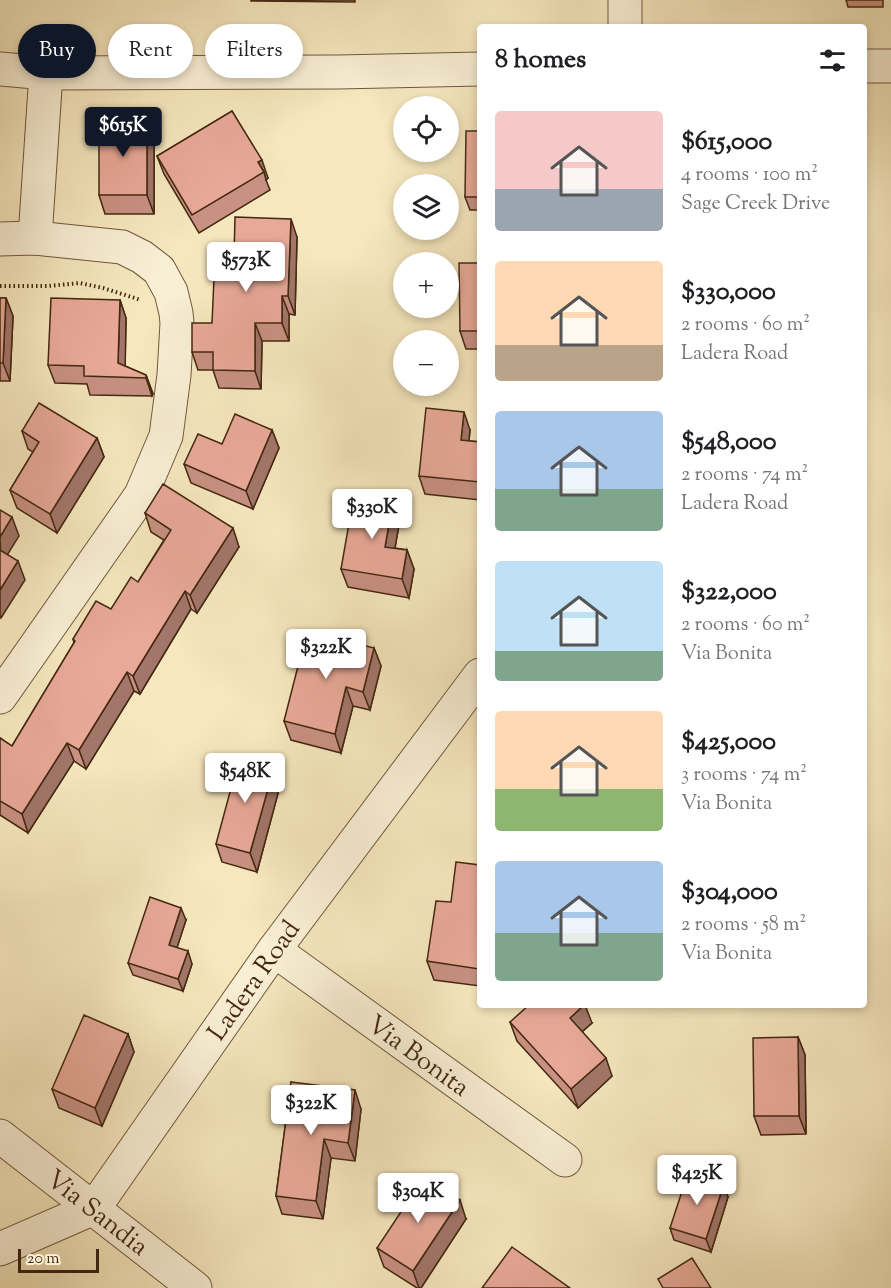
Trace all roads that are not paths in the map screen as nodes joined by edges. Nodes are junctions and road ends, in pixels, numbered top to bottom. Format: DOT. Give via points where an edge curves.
graph roads {
  1 [pos="625,0"];
  2 [pos="625,24"];
  3 [pos="867,66"];
  4 [pos="891,66"];
  5 [pos="0,69"];
  6 [pos="477,69"];
  7 [pos="18,71"];
  8 [pos="96,74"];
  9 [pos="46,78"];
  10 [pos="35,238"];
  11 [pos="0,239"];
  12 [pos="477,679"];
  13 [pos="0,697"];
  14 [pos="274,950"];
  15 [pos="0,1136"];
  16 [pos="565,1160"];
  17 [pos="94,1208"];
  18 [pos="0,1249"];
  19 [pos="195,1288"];
  1 -- 2 [label="street"];
  3 -- 4 [label="street"];
  5 -- 7 [label="street"];
  6 -- 8 [label="street"];
  9 -- 10 [label="street"];
  10 -- 11 [label="street"];
  10 -- 13 [label="street" via="122,247 159,270 171,292 176,313 174,375 166,436 141,495"];
  12 -- 14 [label="street, Ladera Road"];
  14 -- 16 [label="street, Via Bonita"];
  14 -- 17 [label="street, Ladera Road"];
  15 -- 17 [label="street, Via Sandia"];
  17 -- 18 [label="street"];
  17 -- 19 [label="street, Via Sandia"];
}
